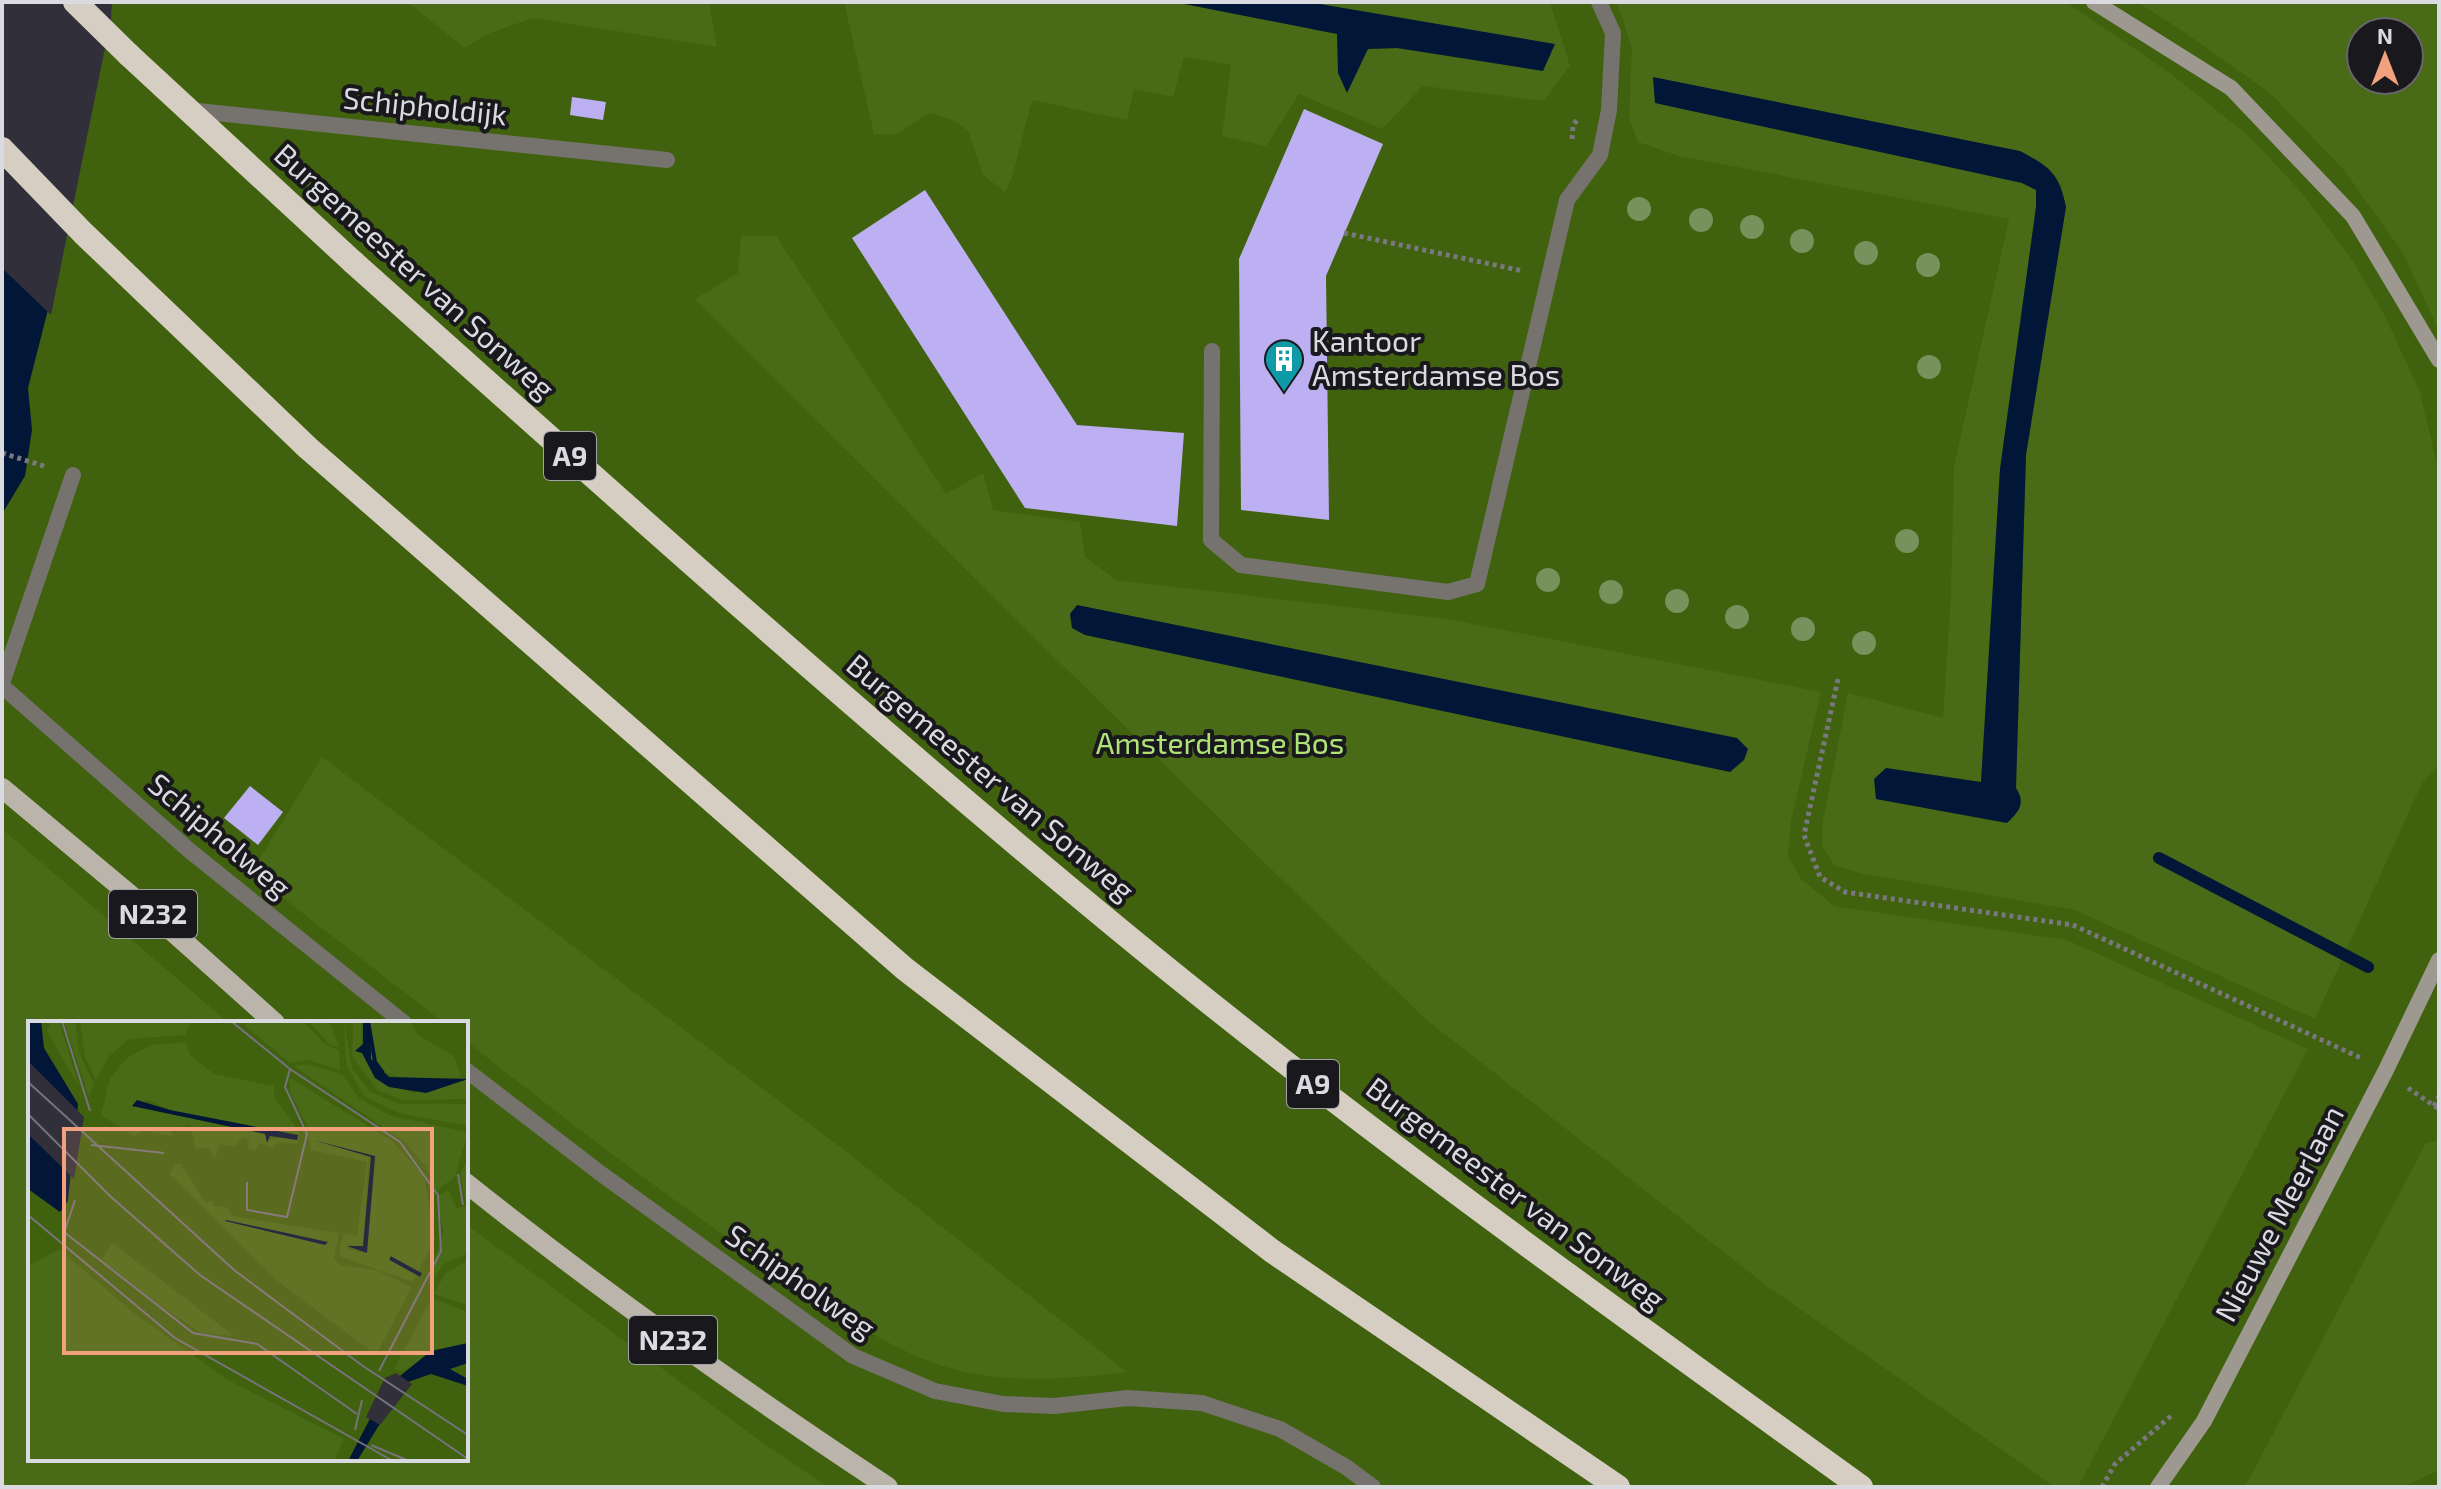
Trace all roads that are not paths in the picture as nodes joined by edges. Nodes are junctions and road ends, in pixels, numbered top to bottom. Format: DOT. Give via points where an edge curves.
graph roads {
  1 [pos="75,2"];
  2 [pos="1599,2"];
  3 [pos="2094,2"];
  4 [pos="178,109"];
  5 [pos="2,149"];
  6 [pos="667,160"];
  7 [pos="1212,351"];
  8 [pos="2439,360"];
  9 [pos="73,475"];
  10 [pos="2,684"];
  11 [pos="2,788"];
  12 [pos="2439,960"];
  13 [pos="273,1021"];
  14 [pos="402,1021"];
  15 [pos="468,1072"];
  16 [pos="468,1185"];
  17 [pos="888,1487"];
  18 [pos="1373,1487"];
  19 [pos="1618,1487"];
  20 [pos="1861,1487"];
  21 [pos="2158,1487"];
  1 -- 20 [label="highway, Burgemeester van Sonweg / A9, bridge" via="353,262 788,650 1127,936 1504,1230"];
  2 -- 7 [label="street" via="1613,33 1609,110 1600,155 1567,200 1477,584 1448,592 1241,565 1211,540"];
  3 -- 8 [label="street" via="2231,88 2353,216"];
  4 -- 6 [label="street, Schipholdijk"];
  5 -- 19 [label="highway" via="308,448 905,969 1272,1251"];
  9 -- 10 [label="street"];
  10 -- 14 [label="street, Schipholweg" via="190,851"];
  11 -- 13 [label="main road, N232"];
  12 -- 21 [label="street, Nieuwe Meerlaan" via="2204,1421"];
  15 -- 18 [label="street, Schipholweg" via="853,1356 935,1391 1003,1404 1054,1406 1128,1398 1202,1403 1280,1429"];
  16 -- 17 [label="main road, N232" via="714,1370"];
}
